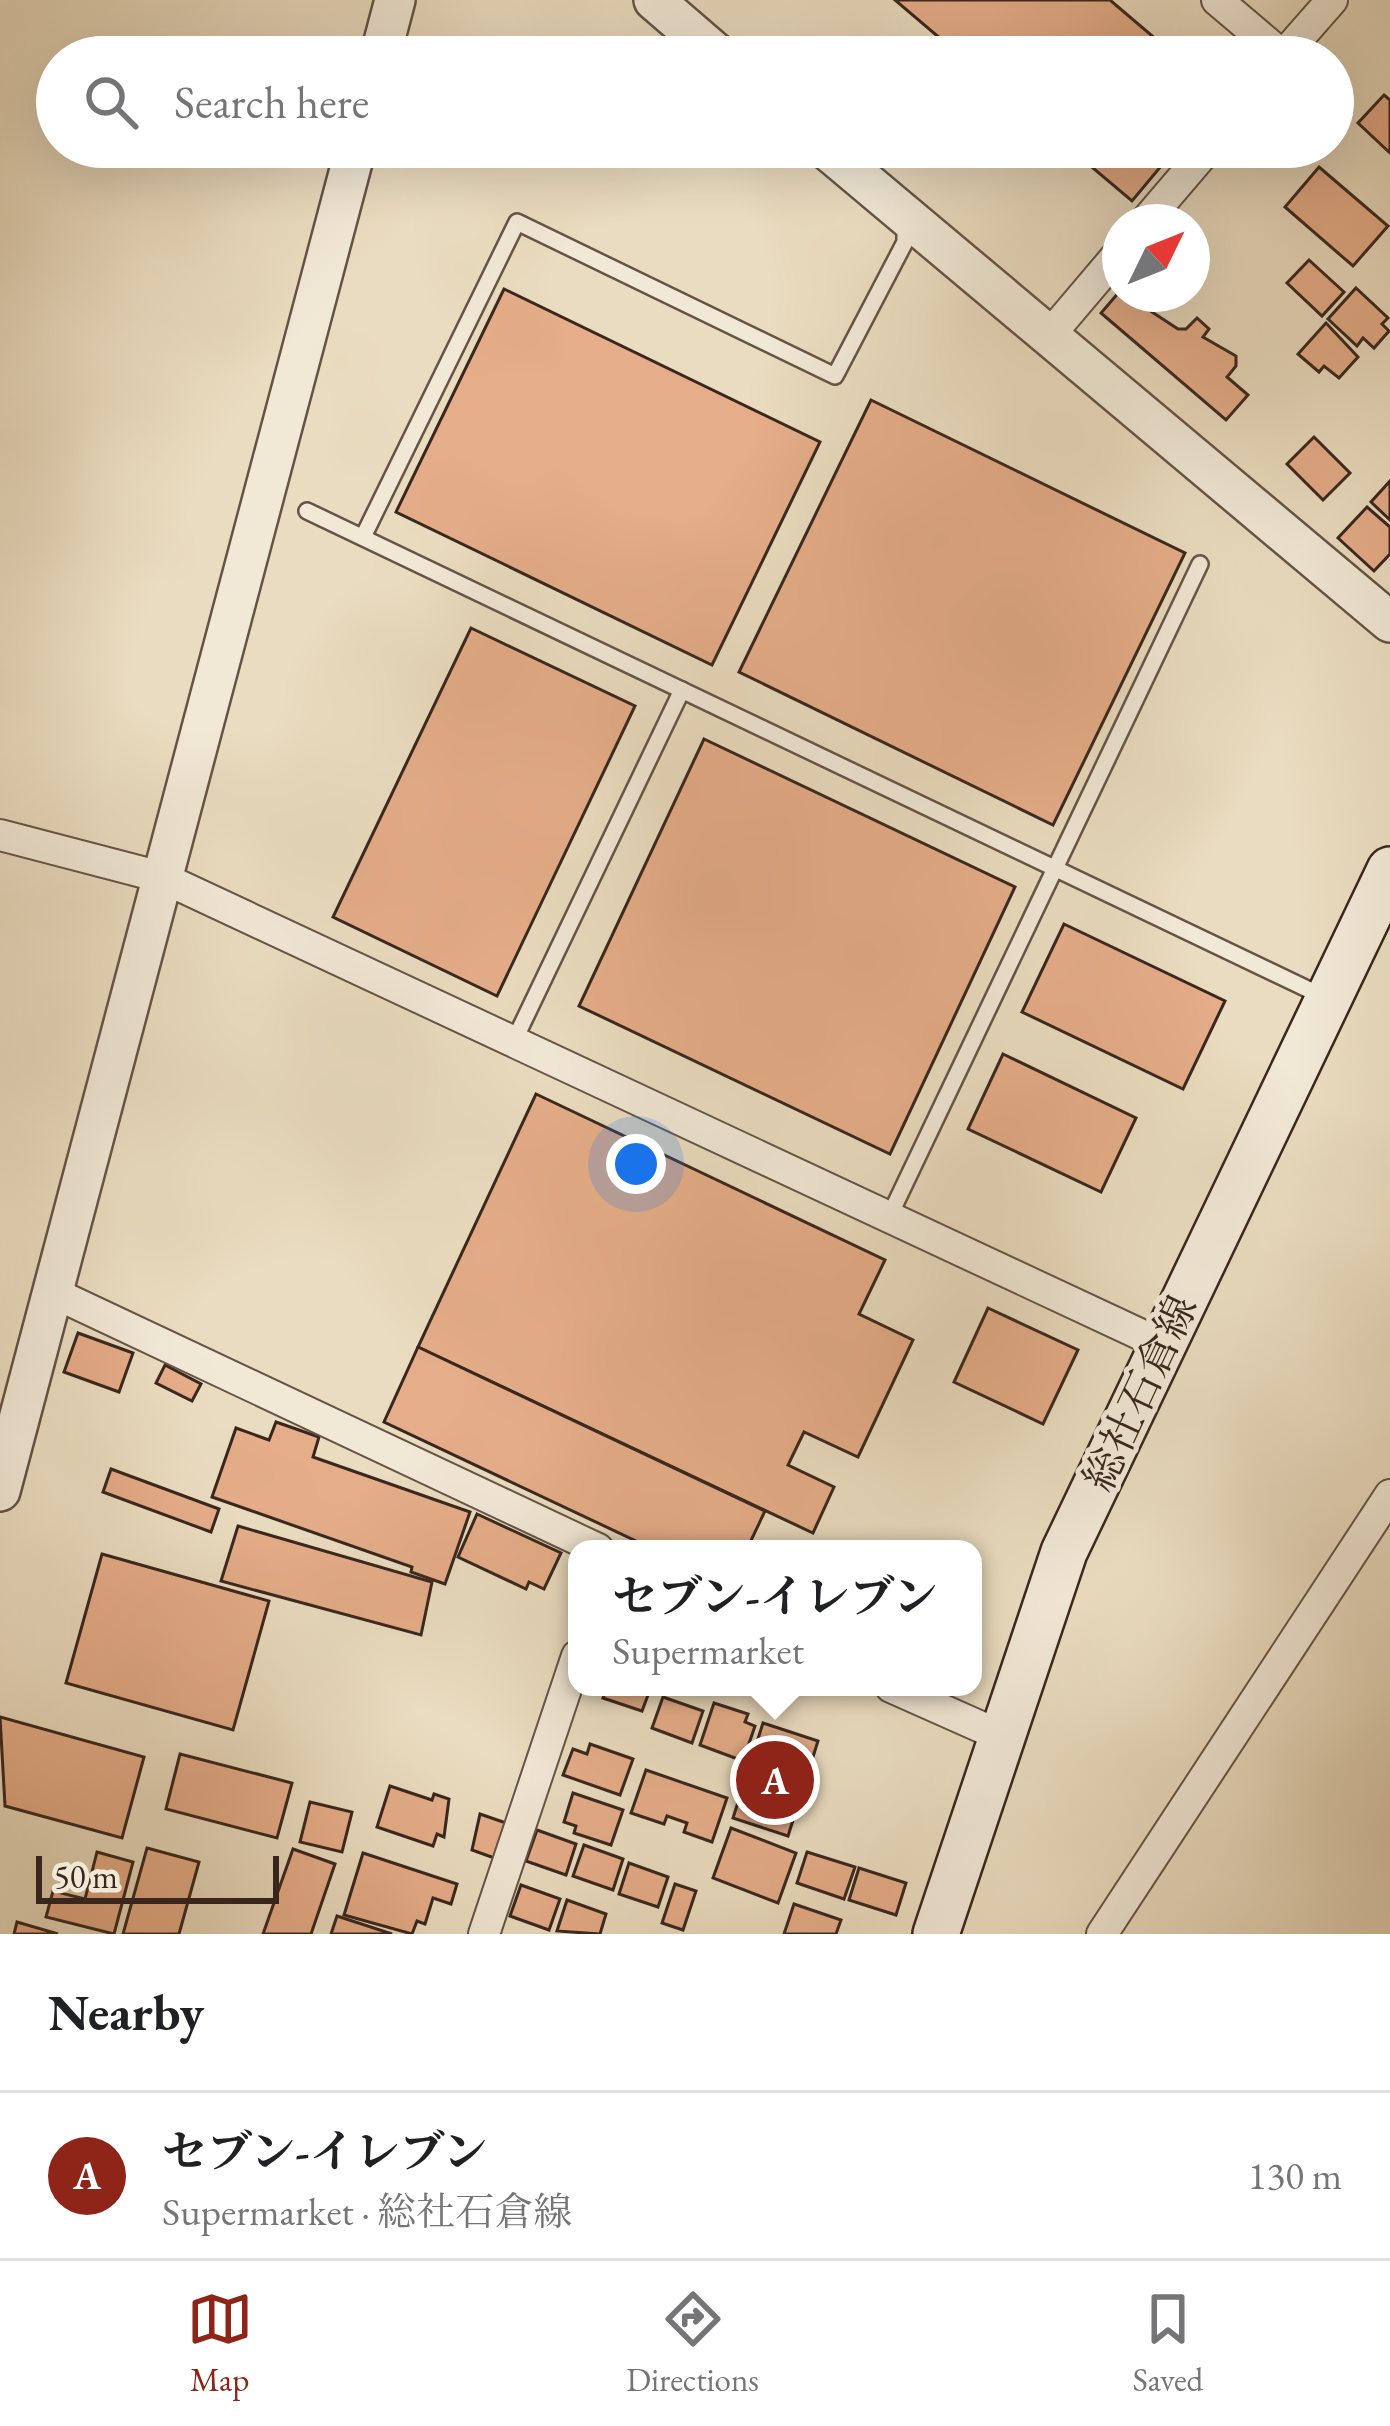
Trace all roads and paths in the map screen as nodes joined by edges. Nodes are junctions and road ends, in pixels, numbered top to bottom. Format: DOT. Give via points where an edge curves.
graph roads {
  1 [pos="395,0"];
  2 [pos="654,0"];
  3 [pos="1217,0"];
  4 [pos="1332,0"];
  5 [pos="386,36"];
  6 [pos="696,36"];
  7 [pos="1258,36"];
  8 [pos="1300,36"];
  9 [pos="350,168"];
  10 [pos="848,168"];
  11 [pos="1190,168"];
  12 [pos="1160,204"];
  13 [pos="904,216"];
  14 [pos="1102,274"];
  15 [pos="1048,338"];
  16 [pos="307,511"];
  17 [pos="363,537"];
  18 [pos="1200,564"];
  19 [pos="1390,622"];
  20 [pos="682,690"];
  21 [pos="0,835"];
  22 [pos="1053,867"];
  23 [pos="1390,871"];
  24 [pos="161,877"];
  25 [pos="1327,999"];
  26 [pos="514,1041"];
  27 [pos="889,1216"];
  28 [pos="54,1293"];
  29 [pos="1163,1345"];
  30 [pos="0,1491"];
  31 [pos="1390,1495"];
  32 [pos="579,1540"];
  33 [pos="568,1683"];
  34 [pos="911,1696"];
  35 [pos="999,1735"];
  36 [pos="484,1934"];
  37 [pos="936,1934"];
  38 [pos="1102,1934"];
  1 -- 5 [label="street"];
  2 -- 6 [label="street"];
  3 -- 7 [label="street"];
  4 -- 8 [label="street"];
  9 -- 24 [label="street"];
  10 -- 13 [label="street"];
  11 -- 12 [label="street"];
  13 -- 15 [label="street"];
  13 -- 17 [label="lane" via="905,242 835,376 517,222"];
  14 -- 15 [label="street"];
  15 -- 19 [label="street"];
  16 -- 17 [label="lane"];
  17 -- 20 [label="lane"];
  18 -- 22 [label="lane"];
  20 -- 22 [label="lane"];
  20 -- 26 [label="lane"];
  21 -- 24 [label="street"];
  22 -- 25 [label="lane"];
  22 -- 27 [label="lane"];
  23 -- 25 [label="main road, 総社石倉線"];
  24 -- 26 [label="street"];
  24 -- 28 [label="street"];
  25 -- 29 [label="main road, 総社石倉線"];
  26 -- 27 [label="street"];
  27 -- 29 [label="street"];
  28 -- 30 [label="street"];
  28 -- 32 [label="street"];
  29 -- 35 [label="main road, 総社石倉線" via="1058,1566"];
  31 -- 38 [label="street"];
  33 -- 36 [label="street"];
  34 -- 35 [label="street"];
  35 -- 37 [label="main road, 総社石倉線"];
}
